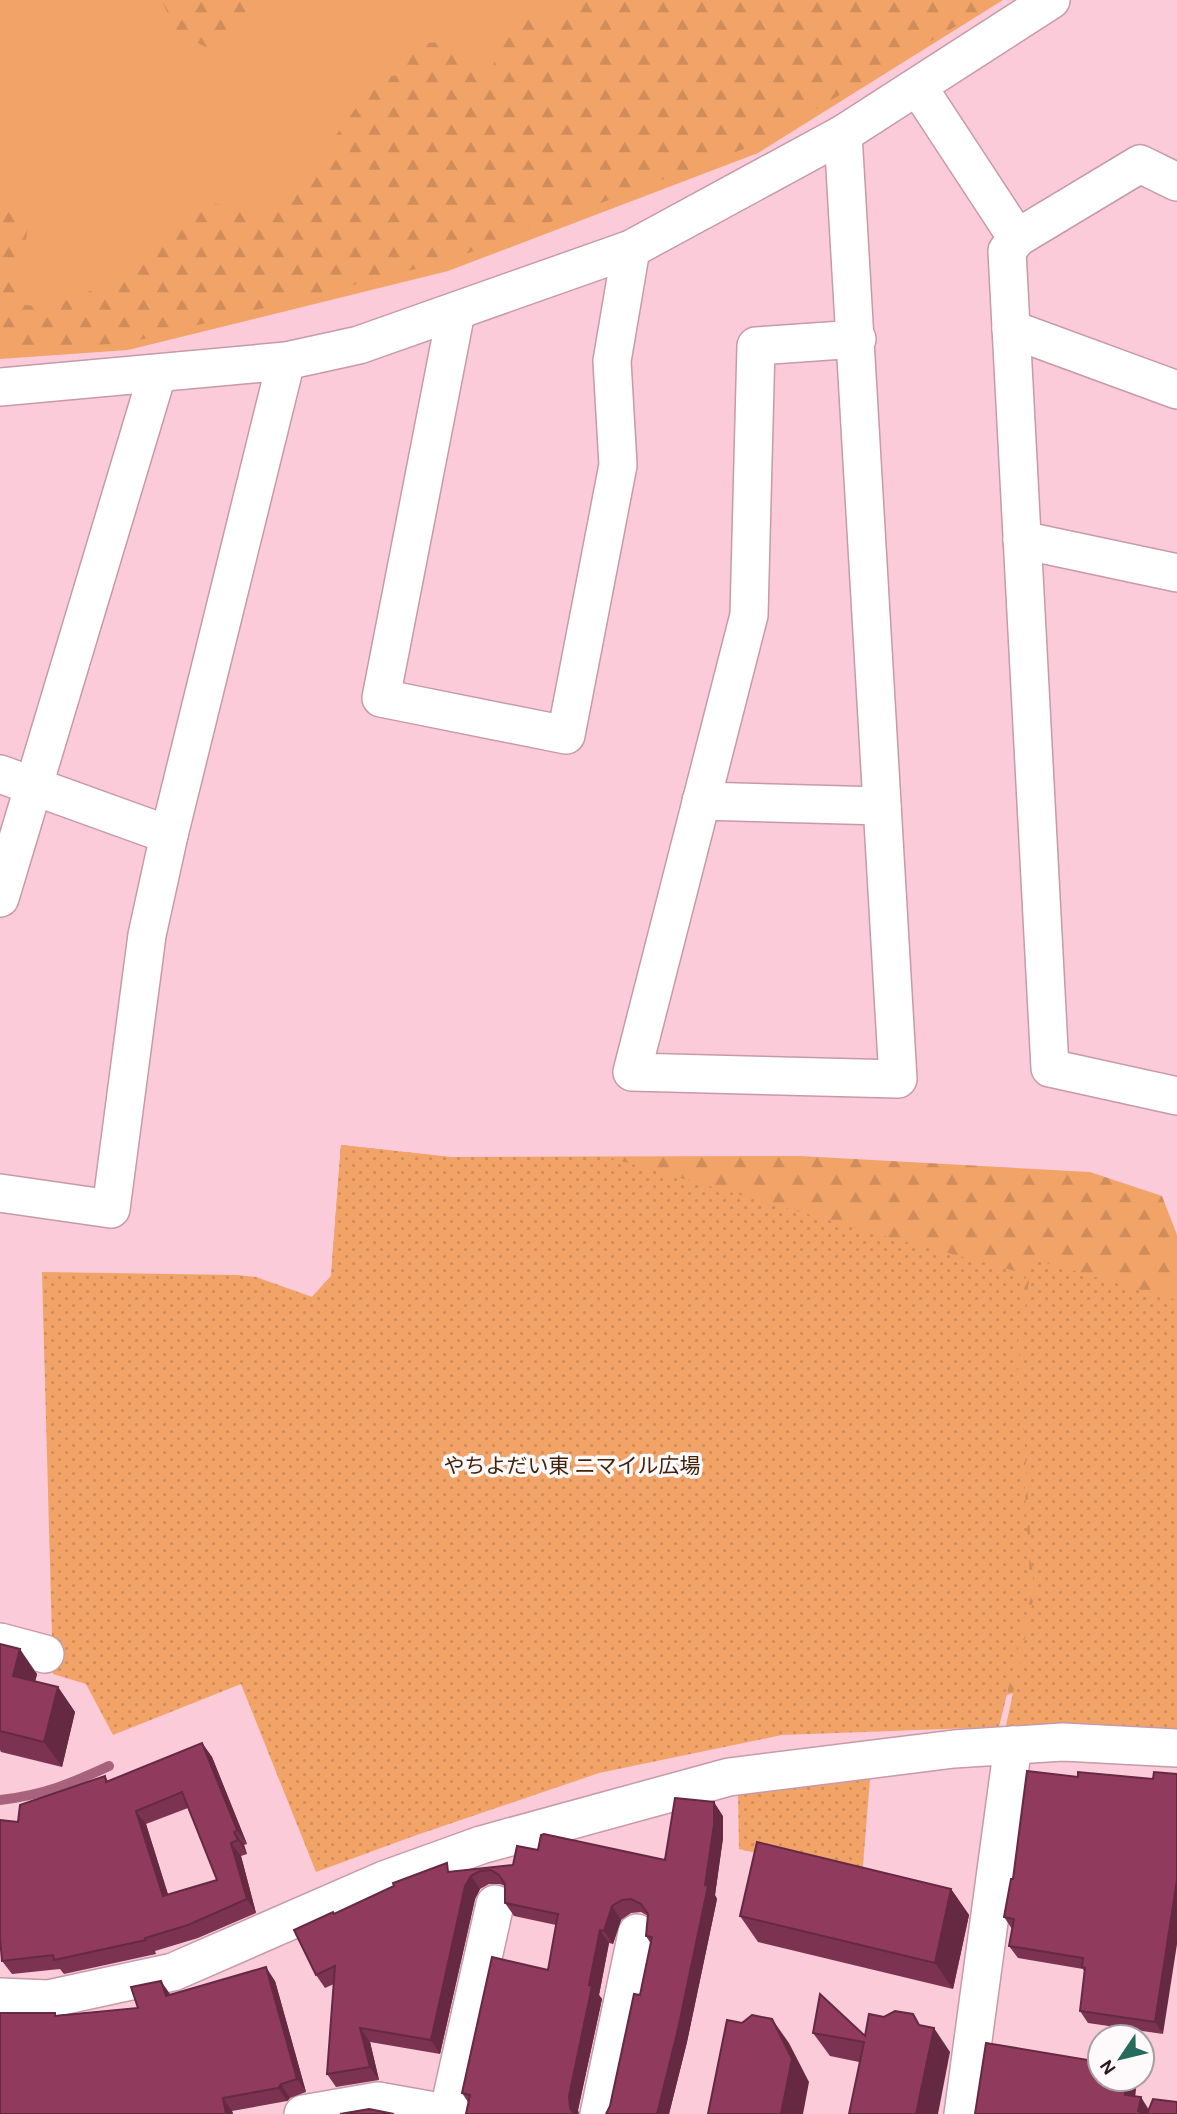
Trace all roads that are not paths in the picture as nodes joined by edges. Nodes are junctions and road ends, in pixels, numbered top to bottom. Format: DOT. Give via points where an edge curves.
graph roads {
  1 [pos="1051,0"];
  2 [pos="918,87"];
  3 [pos="844,134"];
  4 [pos="1177,181"];
  5 [pos="1017,238"];
  6 [pos="631,249"];
  7 [pos="456,312"];
  8 [pos="1011,329"];
  9 [pos="857,339"];
  10 [pos="286,361"];
  11 [pos="157,375"];
  12 [pos="0,387"];
  13 [pos="1177,390"];
  14 [pos="1022,540"];
  15 [pos="1177,573"];
  16 [pos="17,780"];
  17 [pos="701,801"];
  18 [pos="882,806"];
  19 [pos="169,835"];
  20 [pos="0,898"];
  21 [pos="1177,1096"];
  22 [pos="0,1193"];
  23 [pos="0,1642"];
  24 [pos="46,1654"];
  25 [pos="1013,1745"];
  26 [pos="1177,1748"];
  27 [pos="495,1904"];
  28 [pos="638,1933"];
  29 [pos="0,1997"];
  30 [pos="303,2114"];
  31 [pos="449,2114"];
  32 [pos="599,2114"];
  33 [pos="963,2114"];
  1 -- 2 [label="street"];
  2 -- 3 [label="street"];
  2 -- 5 [label="street"];
  3 -- 6 [label="street"];
  3 -- 9 [label="street"];
  4 -- 5 [label="street" via="1140,164"];
  5 -- 8 [label="street" via="1007,251"];
  6 -- 7 [label="street"];
  6 -- 7 [label="street" via="612,361 618,465 566,735 381,698"];
  7 -- 10 [label="street" via="359,345"];
  8 -- 13 [label="street"];
  8 -- 14 [label="street"];
  9 -- 17 [label="street" via="756,346 749,615"];
  9 -- 18 [label="street"];
  10 -- 11 [label="street"];
  10 -- 19 [label="street"];
  11 -- 12 [label="street"];
  11 -- 16 [label="street"];
  14 -- 15 [label="street"];
  14 -- 21 [label="street" via="1050,1068"];
  16 -- 19 [label="street"];
  16 -- 20 [label="street"];
  17 -- 18 [label="street"];
  17 -- 18 [label="street" via="632,1072 898,1079"];
  19 -- 22 [label="street" via="147,935 111,1209"];
  23 -- 24 [label="street"];
  25 -- 26 [label="street" via="1063,1742"];
  25 -- 29 [label="street" via="729,1777 468,1849 384,1880 173,1972 48,1998"];
  25 -- 33 [label="street"];
  27 -- 31 [label="street"];
  28 -- 32 [label="street"];
  30 -- 31 [label="street" via="378,2101"];
}
